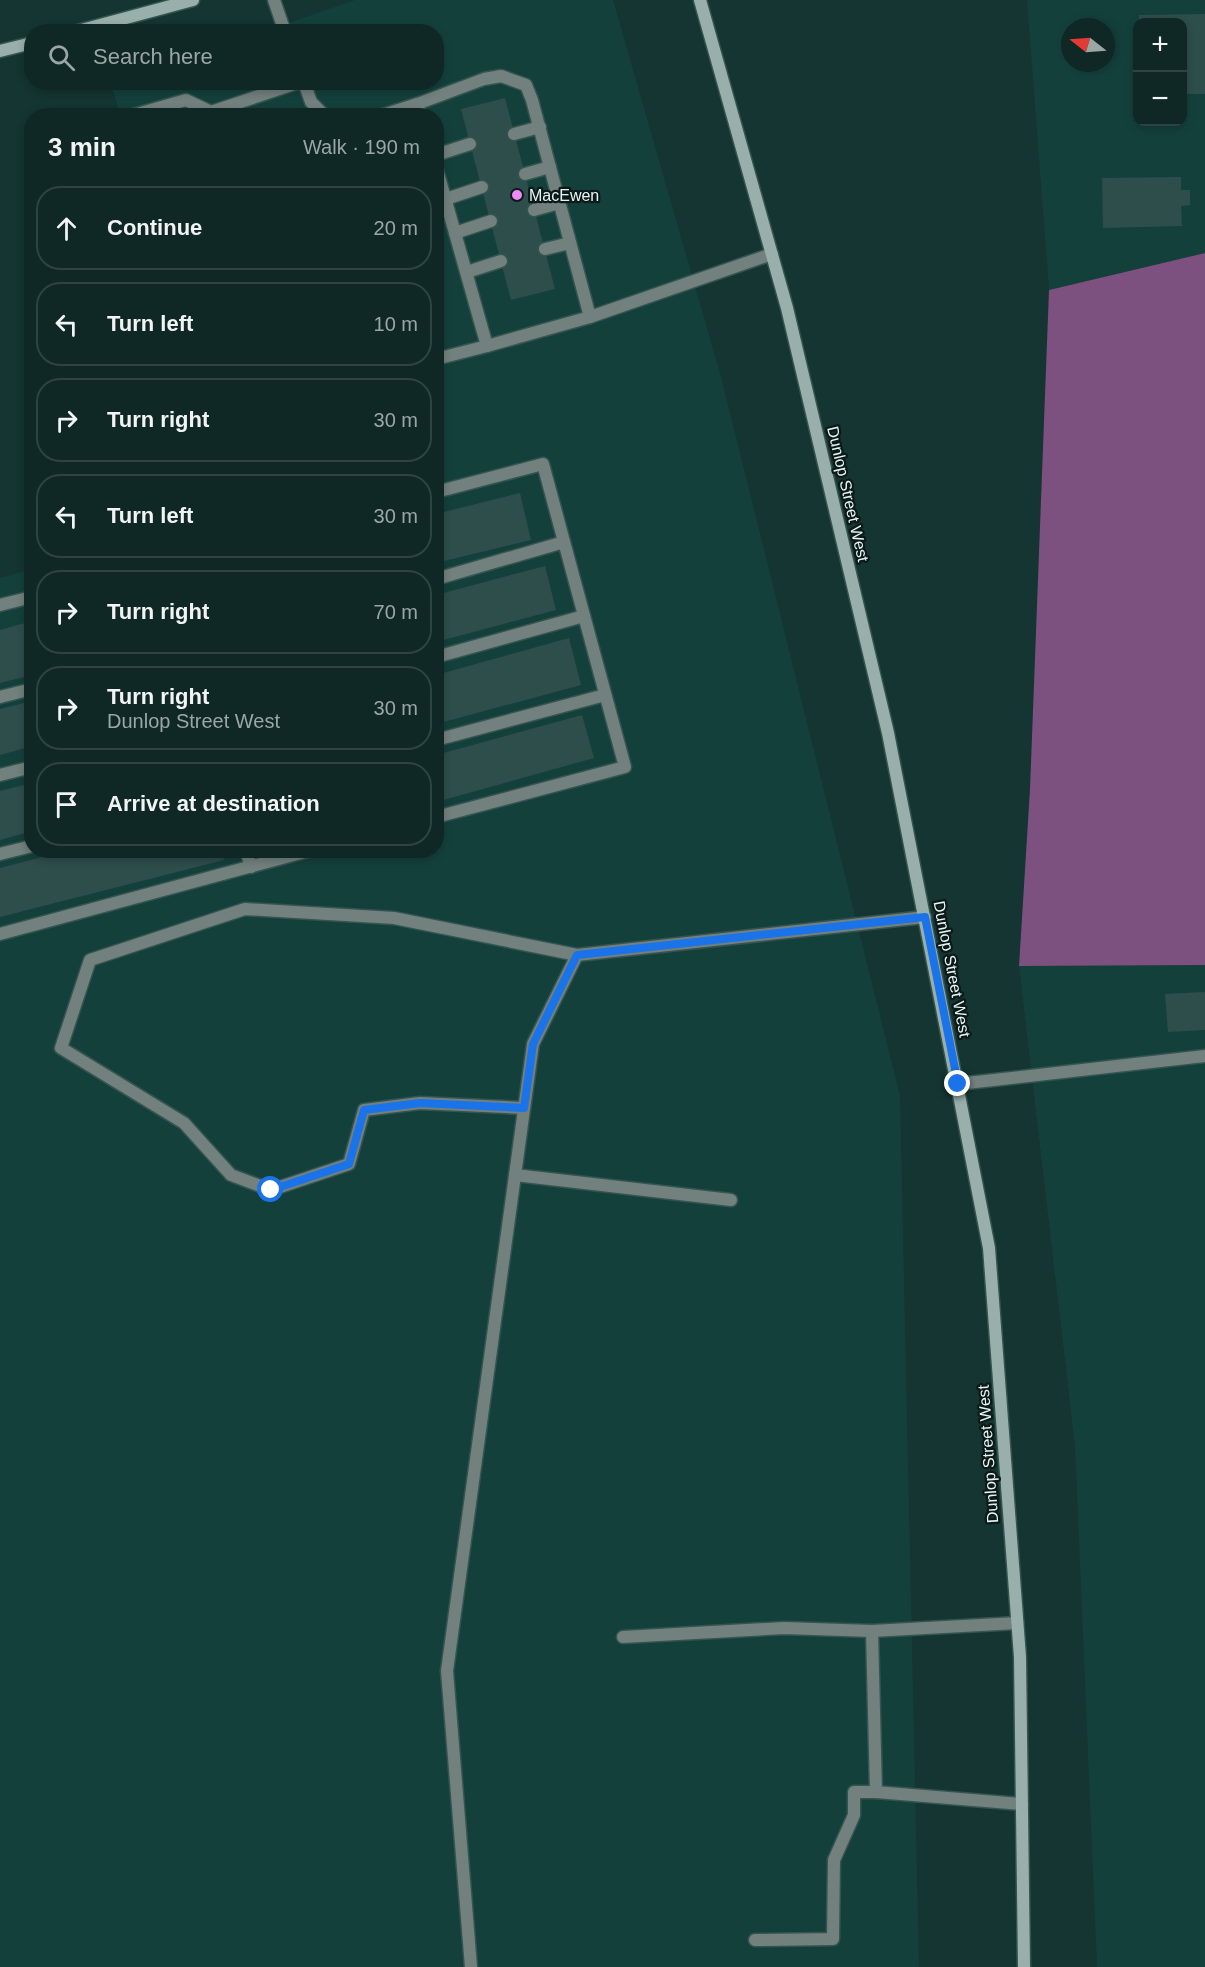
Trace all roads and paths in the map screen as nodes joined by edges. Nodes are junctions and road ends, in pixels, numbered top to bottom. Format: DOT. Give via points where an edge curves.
graph roads {
  1 [pos="194,0"];
  2 [pos="274,0"];
  3 [pos="700,0"];
  4 [pos="104,24"];
  5 [pos="282,24"];
  6 [pos="24,45"];
  7 [pos="0,51"];
  8 [pos="277,90"];
  9 [pos="306,90"];
  10 [pos="154,108"];
  11 [pos="198,108"];
  12 [pos="220,108"];
  13 [pos="317,108"];
  14 [pos="423,108"];
  15 [pos="540,127"];
  16 [pos="514,134"];
  17 [pos="470,144"];
  18 [pos="444,152"];
  19 [pos="550,167"];
  20 [pos="525,174"];
  21 [pos="482,187"];
  22 [pos="444,192"];
  23 [pos="446,199"];
  24 [pos="560,203"];
  25 [pos="534,210"];
  26 [pos="491,221"];
  27 [pos="455,233"];
  28 [pos="570,243"];
  29 [pos="545,249"];
  30 [pos="772,254"];
  31 [pos="501,261"];
  32 [pos="467,272"];
  33 [pos="590,317"];
  34 [pos="487,346"];
  35 [pos="444,357"];
  36 [pos="444,490"];
  37 [pos="564,542"];
  38 [pos="444,577"];
  39 [pos="24,599"];
  40 [pos="0,605"];
  41 [pos="584,616"];
  42 [pos="444,655"];
  43 [pos="24,691"];
  44 [pos="605,695"];
  45 [pos="0,697"];
  46 [pos="444,738"];
  47 [pos="24,769"];
  48 [pos="0,775"];
  49 [pos="444,815"];
  50 [pos="24,848"];
  51 [pos="0,854"];
  52 [pos="248,858"];
  53 [pos="283,858"];
  54 [pos="251,867"];
  55 [pos="925,917"];
  56 [pos="0,934"];
  57 [pos="577,955"];
  58 [pos="1205,1056"];
  59 [pos="958,1084"];
  60 [pos="524,1108"];
  61 [pos="515,1175"];
  62 [pos="731,1200"];
  63 [pos="1017,1623"];
  64 [pos="872,1631"];
  65 [pos="623,1637"];
  66 [pos="876,1792"];
  67 [pos="1022,1804"];
  68 [pos="755,1940"];
  69 [pos="471,1967"];
  70 [pos="1024,1967"];
  1 -- 4 [label="main road"];
  2 -- 5 [label="lane"];
  3 -- 30 [label="main road, Dunlop Street West"];
  6 -- 7 [label="main road"];
  8 -- 12 [label="lane"];
  9 -- 13 [label="lane"];
  10 -- 11 [label="lane" via="178,100 189,101"];
  14 -- 15 [label="lane" via="484,79 501,76 526,85"];
  15 -- 16 [label="lane"];
  15 -- 19 [label="lane"];
  17 -- 18 [label="lane"];
  19 -- 20 [label="lane"];
  19 -- 24 [label="lane"];
  21 -- 23 [label="lane"];
  22 -- 23 [label="lane"];
  23 -- 27 [label="lane"];
  24 -- 25 [label="lane"];
  24 -- 28 [label="lane"];
  26 -- 27 [label="lane"];
  27 -- 32 [label="lane"];
  28 -- 29 [label="lane"];
  28 -- 33 [label="lane"];
  30 -- 33 [label="lane"];
  30 -- 55 [label="main road, Dunlop Street West" via="888,733"];
  31 -- 32 [label="lane"];
  32 -- 34 [label="lane"];
  33 -- 34 [label="lane"];
  34 -- 35 [label="lane"];
  36 -- 37 [label="lane" via="543,464"];
  37 -- 38 [label="lane"];
  37 -- 41 [label="lane"];
  39 -- 40 [label="lane"];
  41 -- 42 [label="lane"];
  41 -- 44 [label="lane"];
  43 -- 45 [label="lane"];
  44 -- 46 [label="lane"];
  44 -- 49 [label="lane" via="625,766"];
  47 -- 48 [label="lane"];
  50 -- 51 [label="lane"];
  52 -- 54 [label="lane"];
  53 -- 54 [label="lane"];
  54 -- 56 [label="lane"];
  55 -- 57 [label="lane"];
  55 -- 59 [label="main road, Dunlop Street West"];
  57 -- 60 [label="lane" via="533,1044"];
  57 -- 60 [label="lane" via="394,918 245,909 90,960 61,1048 184,1123 231,1175 271,1190 349,1164 364,1110 420,1103"];
  58 -- 59 [label="lane"];
  59 -- 63 [label="main road, Dunlop Street West" via="989,1248"];
  60 -- 61 [label="lane"];
  61 -- 62 [label="lane"];
  61 -- 69 [label="lane" via="447,1671"];
  63 -- 64 [label="lane"];
  63 -- 67 [label="main road, Dunlop Street West"];
  64 -- 65 [label="lane" via="784,1628"];
  64 -- 66 [label="lane"];
  66 -- 67 [label="lane"];
  66 -- 68 [label="lane" via="854,1792 854,1815 834,1860 833,1939"];
  67 -- 70 [label="main road, Dunlop Street West"];
}
